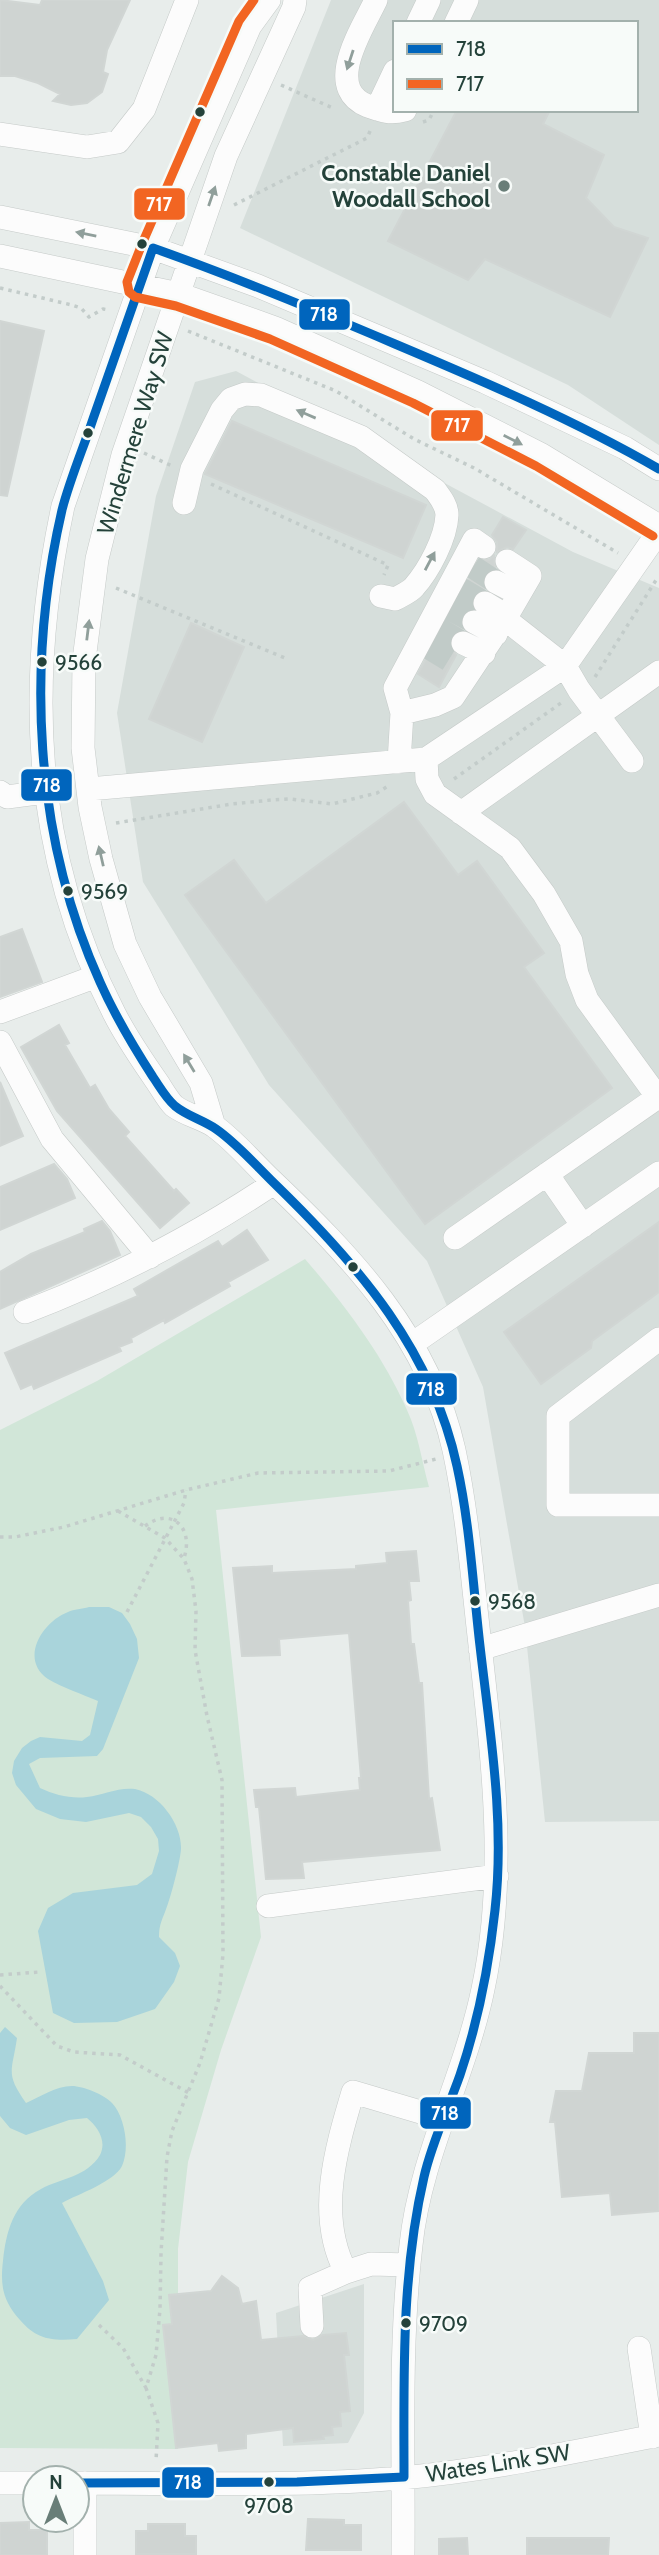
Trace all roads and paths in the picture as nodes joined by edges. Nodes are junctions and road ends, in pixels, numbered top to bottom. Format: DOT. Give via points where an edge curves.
graph roads {
  1 [pos="187,0"];
  2 [pos="269,0"];
  3 [pos="295,0"];
  4 [pos="376,0"];
  5 [pos="429,0"];
  6 [pos="467,0"];
  7 [pos="419,21"];
  8 [pos="457,21"];
  9 [pos="393,76"];
  10 [pos="276,83"];
  11 [pos="337,110"];
  12 [pos="397,112"];
  13 [pos="375,117"];
  14 [pos="0,134"];
  15 [pos="234,205"];
  16 [pos="0,217"];
  17 [pos="153,248"];
  18 [pos="0,256"];
  19 [pos="191,261"];
  20 [pos="139,285"];
  21 [pos="0,288"];
  22 [pos="179,294"];
  23 [pos="129,316"];
  24 [pos="169,326"];
  25 [pos="126,445"];
  26 [pos="659,469"];
  27 [pos="191,475"];
  28 [pos="184,503"];
  29 [pos="659,526"];
  30 [pos="659,531"];
  31 [pos="484,547"];
  32 [pos="507,561"];
  33 [pos="638,563"];
  34 [pos="659,577"];
  35 [pos="94,579"];
  36 [pos="496,582"];
  37 [pos="381,589"];
  38 [pos="519,594"];
  39 [pos="480,612"];
  40 [pos="498,631"];
  41 [pos="285,658"];
  42 [pos="565,666"];
  43 [pos="659,672"];
  44 [pos="402,713"];
  45 [pos="598,715"];
  46 [pos="426,759"];
  47 [pos="632,761"];
  48 [pos="399,762"];
  49 [pos="89,789"];
  50 [pos="0,792"];
  51 [pos="45,792"];
  52 [pos="461,813"];
  53 [pos="97,976"];
  54 [pos="0,1013"];
  55 [pos="0,1042"];
  56 [pos="658,1098"];
  57 [pos="214,1126"];
  58 [pos="659,1172"];
  59 [pos="547,1174"];
  60 [pos="274,1183"];
  61 [pos="583,1226"];
  62 [pos="455,1238"];
  63 [pos="150,1257"];
  64 [pos="24,1312"];
  65 [pos="659,1339"];
  66 [pos="412,1344"];
  67 [pos="455,1454"];
  68 [pos="186,1490"];
  69 [pos="659,1505"];
  70 [pos="118,1511"];
  71 [pos="174,1521"];
  72 [pos="145,1526"];
  73 [pos="0,1537"];
  74 [pos="165,1538"];
  75 [pos="184,1559"];
  76 [pos="659,1595"];
  77 [pos="127,1612"];
  78 [pos="480,1649"];
  79 [pos="497,1876"];
  80 [pos="268,1906"];
  81 [pos="39,1972"];
  82 [pos="0,1975"];
  83 [pos="0,1986"];
  84 [pos="189,2093"];
  85 [pos="444,2119"];
  86 [pos="409,2265"];
  87 [pos="346,2272"];
  88 [pos="99,2325"];
  89 [pos="312,2326"];
  90 [pos="639,2348"];
  91 [pos="146,2388"];
  92 [pos="655,2436"];
  93 [pos="404,2477"];
  94 [pos="0,2483"];
  95 [pos="21,2483"];
  96 [pos="91,2483"];
  97 [pos="156,2483"];
  98 [pos="84,2534"];
  99 [pos="85,2555"];
  100 [pos="403,2555"];
  1 -- 14 [label="street" via="144,109 118,142 87,147"];
  2 -- 17 [label="street, Windermere Way SW" via="250,26"];
  19 -- 3 [label="street, Windermere Way SW, one-way" via="226,156"];
  4 -- 13 [label="street, one-way" via="346,72 352,95"];
  5 -- 7 [label="street"];
  6 -- 8 [label="street"];
  9 -- 13 [label="street"];
  10 -- 11 [label="path"];
  12 -- 13 [label="street"];
  13 -- 15 [label="path" via="366,138"];
  17 -- 16 [label="street, one-way"];
  17 -- 19 [label="street"];
  17 -- 20 [label="street, Windermere Way SW"];
  18 -- 20 [label="street"];
  19 -- 22 [label="street, Windermere Way SW"];
  19 -- 26 [label="street" via="485,382"];
  20 -- 22 [label="street"];
  20 -- 23 [label="street, Windermere Way SW"];
  21 -- 23 [label="path" via="72,305 89,317 103,309"];
  22 -- 24 [label="street, Windermere Way SW"];
  22 -- 29 [label="street, one-way" via="275,328 418,392 542,454"];
  23 -- 51 [label="street, Windermere Way SW" via="63,506 54,548 43,638"];
  24 -- 25 [label="street, Windermere Way SW"];
  24 -- 33 [label="path" via="203,335 336,391"];
  25 -- 27 [label="path"];
  25 -- 35 [label="street, Windermere Way SW"];
  27 -- 28 [label="street"];
  27 -- 37 [label="path" via="388,565"];
  37 -- 27 [label="street, one-way" via="395,599 413,589 431,562 447,514 435,490 361,437 261,395 245,394 231,399 222,410"];
  30 -- 33 [label="street"];
  31 -- 44 [label="street" via="474,540 440,616 395,688"];
  32 -- 38 [label="street" via="530,576"];
  33 -- 34 [label="path"];
  33 -- 42 [label="street"];
  35 -- 41 [label="path"];
  49 -- 35 [label="street, Windermere Way SW, one-way" via="83,748 84,660"];
  36 -- 38 [label="street"];
  38 -- 40 [label="street"];
  39 -- 40 [label="street"];
  40 -- 42 [label="street"];
  40 -- 44 [label="street" via="462,659 453,697"];
  42 -- 45 [label="street"];
  42 -- 46 [label="street"];
  43 -- 45 [label="street"];
  44 -- 48 [label="street"];
  45 -- 47 [label="street"];
  45 -- 52 [label="street"];
  46 -- 48 [label="street"];
  46 -- 52 [label="street" via="427,779 435,794"];
  48 -- 49 [label="street"];
  57 -- 49 [label="street, Windermere Way SW, one-way" via="201,1083 125,944 101,859"];
  50 -- 51 [label="street" via="7,797"];
  51 -- 53 [label="street, Windermere Way SW" via="70,907"];
  52 -- 56 [label="street" via="510,848 544,894 571,941 587,1000"];
  53 -- 54 [label="street"];
  53 -- 57 [label="street, Windermere Way SW" via="126,1037 173,1105"];
  55 -- 63 [label="street" via="52,1139"];
  56 -- 59 [label="street"];
  57 -- 60 [label="street, Windermere Way SW"];
  58 -- 61 [label="street"];
  59 -- 61 [label="street"];
  59 -- 62 [label="street"];
  60 -- 63 [label="street" via="218,1221"];
  60 -- 66 [label="street, Windermere Way SW" via="332,1238 397,1318"];
  61 -- 66 [label="street"];
  63 -- 64 [label="street"];
  65 -- 69 [label="street" via="558,1416 558,1505"];
  66 -- 67 [label="street, Windermere Way SW" via="440,1403"];
  67 -- 68 [label="path" via="389,1471 258,1473"];
  67 -- 78 [label="street, Windermere Way SW"];
  68 -- 70 [label="path"];
  68 -- 71 [label="path"];
  70 -- 72 [label="path"];
  70 -- 73 [label="path" via="64,1527"];
  71 -- 72 [label="path" via="153,1520"];
  71 -- 74 [label="path"];
  71 -- 75 [label="path" via="187,1536"];
  72 -- 74 [label="path"];
  74 -- 75 [label="path"];
  74 -- 77 [label="path"];
  75 -- 84 [label="path" via="196,1611 195,1650 222,1780 219,1998"];
  76 -- 78 [label="street"];
  78 -- 79 [label="street, Windermere Way SW" via="494,1773"];
  79 -- 80 [label="street"];
  79 -- 85 [label="street, Windermere Way SW" via="484,1988"];
  81 -- 82 [label="path"];
  83 -- 84 [label="path" via="57,2046 74,2052 120,2055"];
  84 -- 91 [label="path" via="172,2131 167,2157 156,2356"];
  85 -- 86 [label="street, Windermere Way SW" via="426,2169"];
  85 -- 87 [label="street" via="353,2092 336,2149 330,2207 337,2255"];
  86 -- 87 [label="street" via="371,2264"];
  86 -- 93 [label="street, Windermere Way SW"];
  87 -- 89 [label="street" via="310,2288"];
  88 -- 91 [label="path" via="123,2348"];
  90 -- 92 [label="street"];
  91 -- 97 [label="path" via="158,2423"];
  92 -- 93 [label="street, Wates Link SW"];
  93 -- 97 [label="street, Wates Link SW"];
  93 -- 100 [label="street, Windermere Way SW"];
  94 -- 95 [label="street"];
  96 -- 97 [label="street, Wates Link SW"];
  98 -- 99 [label="street, Wates Link SW"];
}
